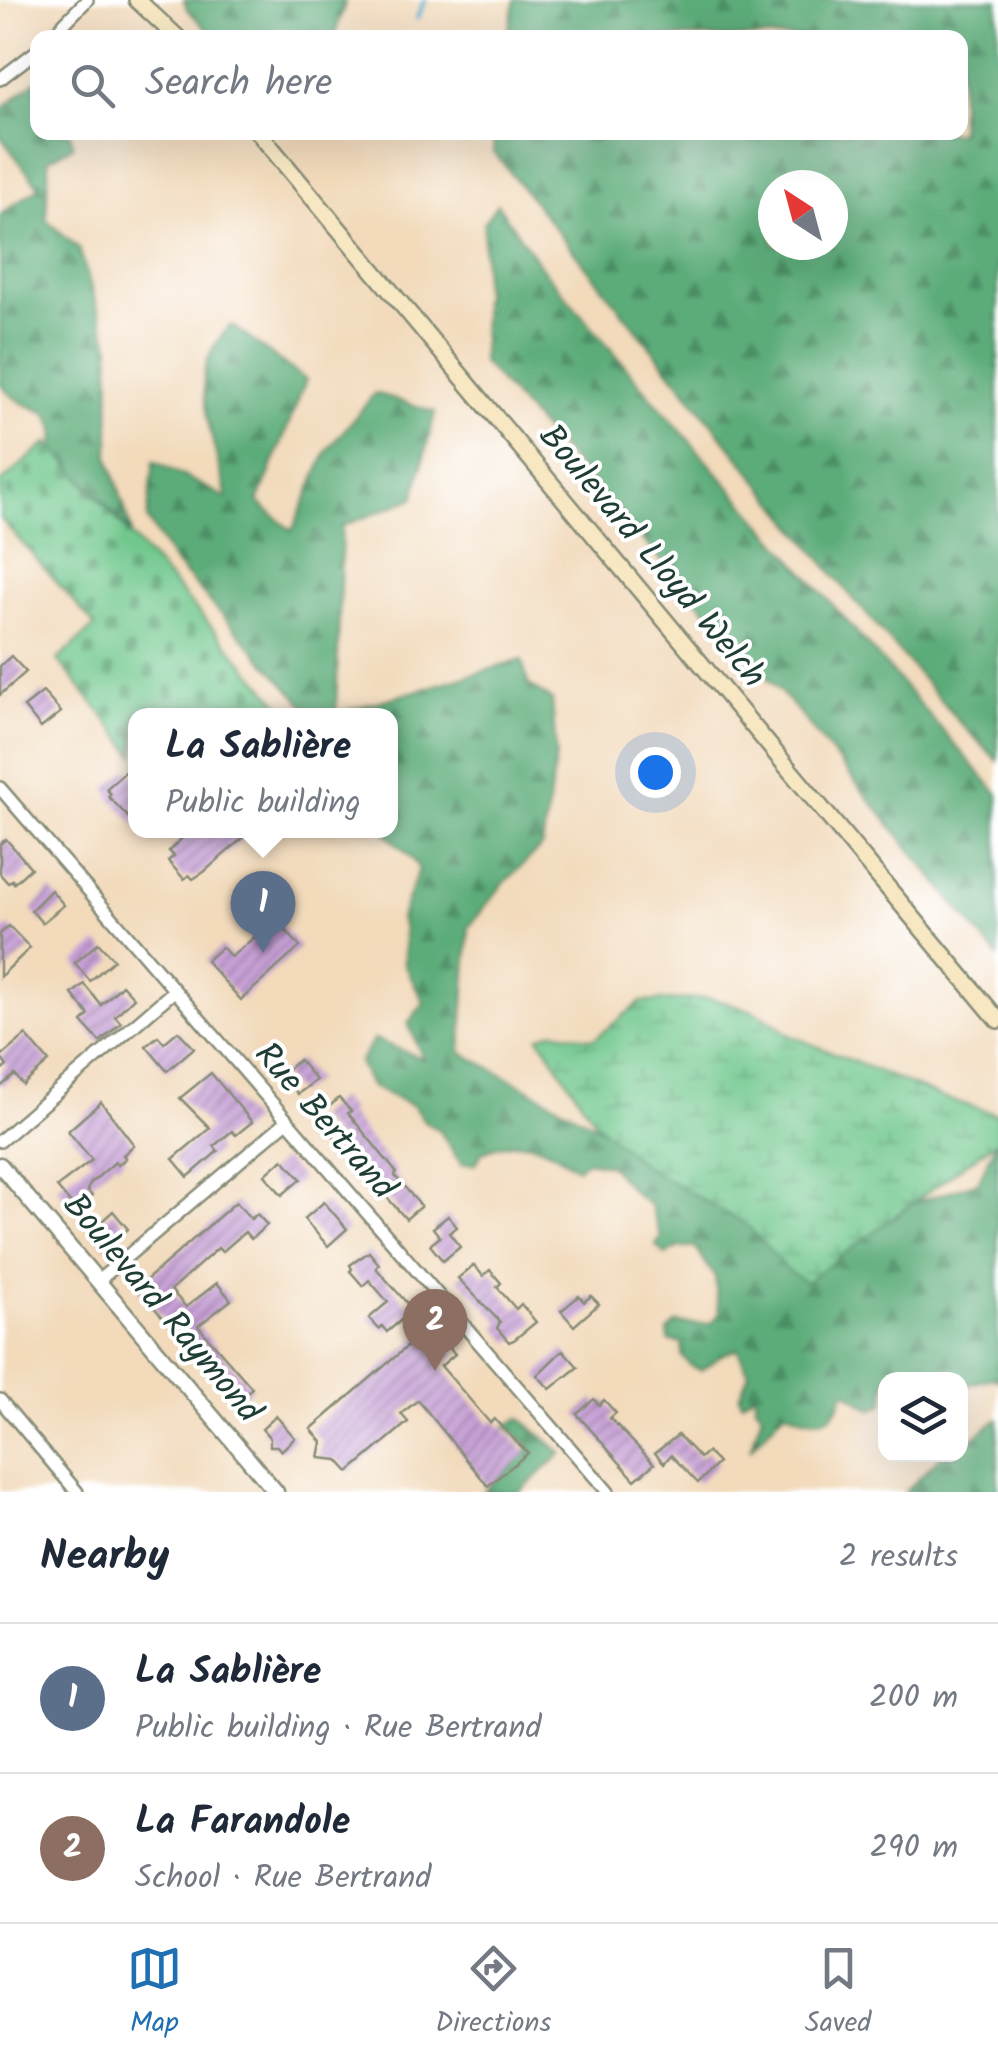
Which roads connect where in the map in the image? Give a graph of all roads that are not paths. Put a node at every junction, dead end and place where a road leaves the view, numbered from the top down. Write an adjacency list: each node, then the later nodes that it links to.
1 (87, 0): 3 (street)
2 (138, 0): 4 (main road)
3 (58, 30)
4 (170, 30)
5 (30, 56): 6 (street)
6 (0, 79)
7 (265, 140): 10 (main road, Boulevard Lloyd Welch)
8 (2, 795): 9 (street, Rue Bertrand)
9 (174, 992): 11 (street, Rue Bertrand); 12 (street)
10 (998, 1020)
11 (287, 1121): 14 (street); 18 (street, Rue Bertrand)
12 (0, 1141)
13 (0, 1165): 14 (street, Boulevard Raymond)
14 (98, 1280): 17 (street, Boulevard Raymond)
15 (0, 1400): 16 (street)
16 (77, 1492)
17 (276, 1492)
18 (608, 1492)

